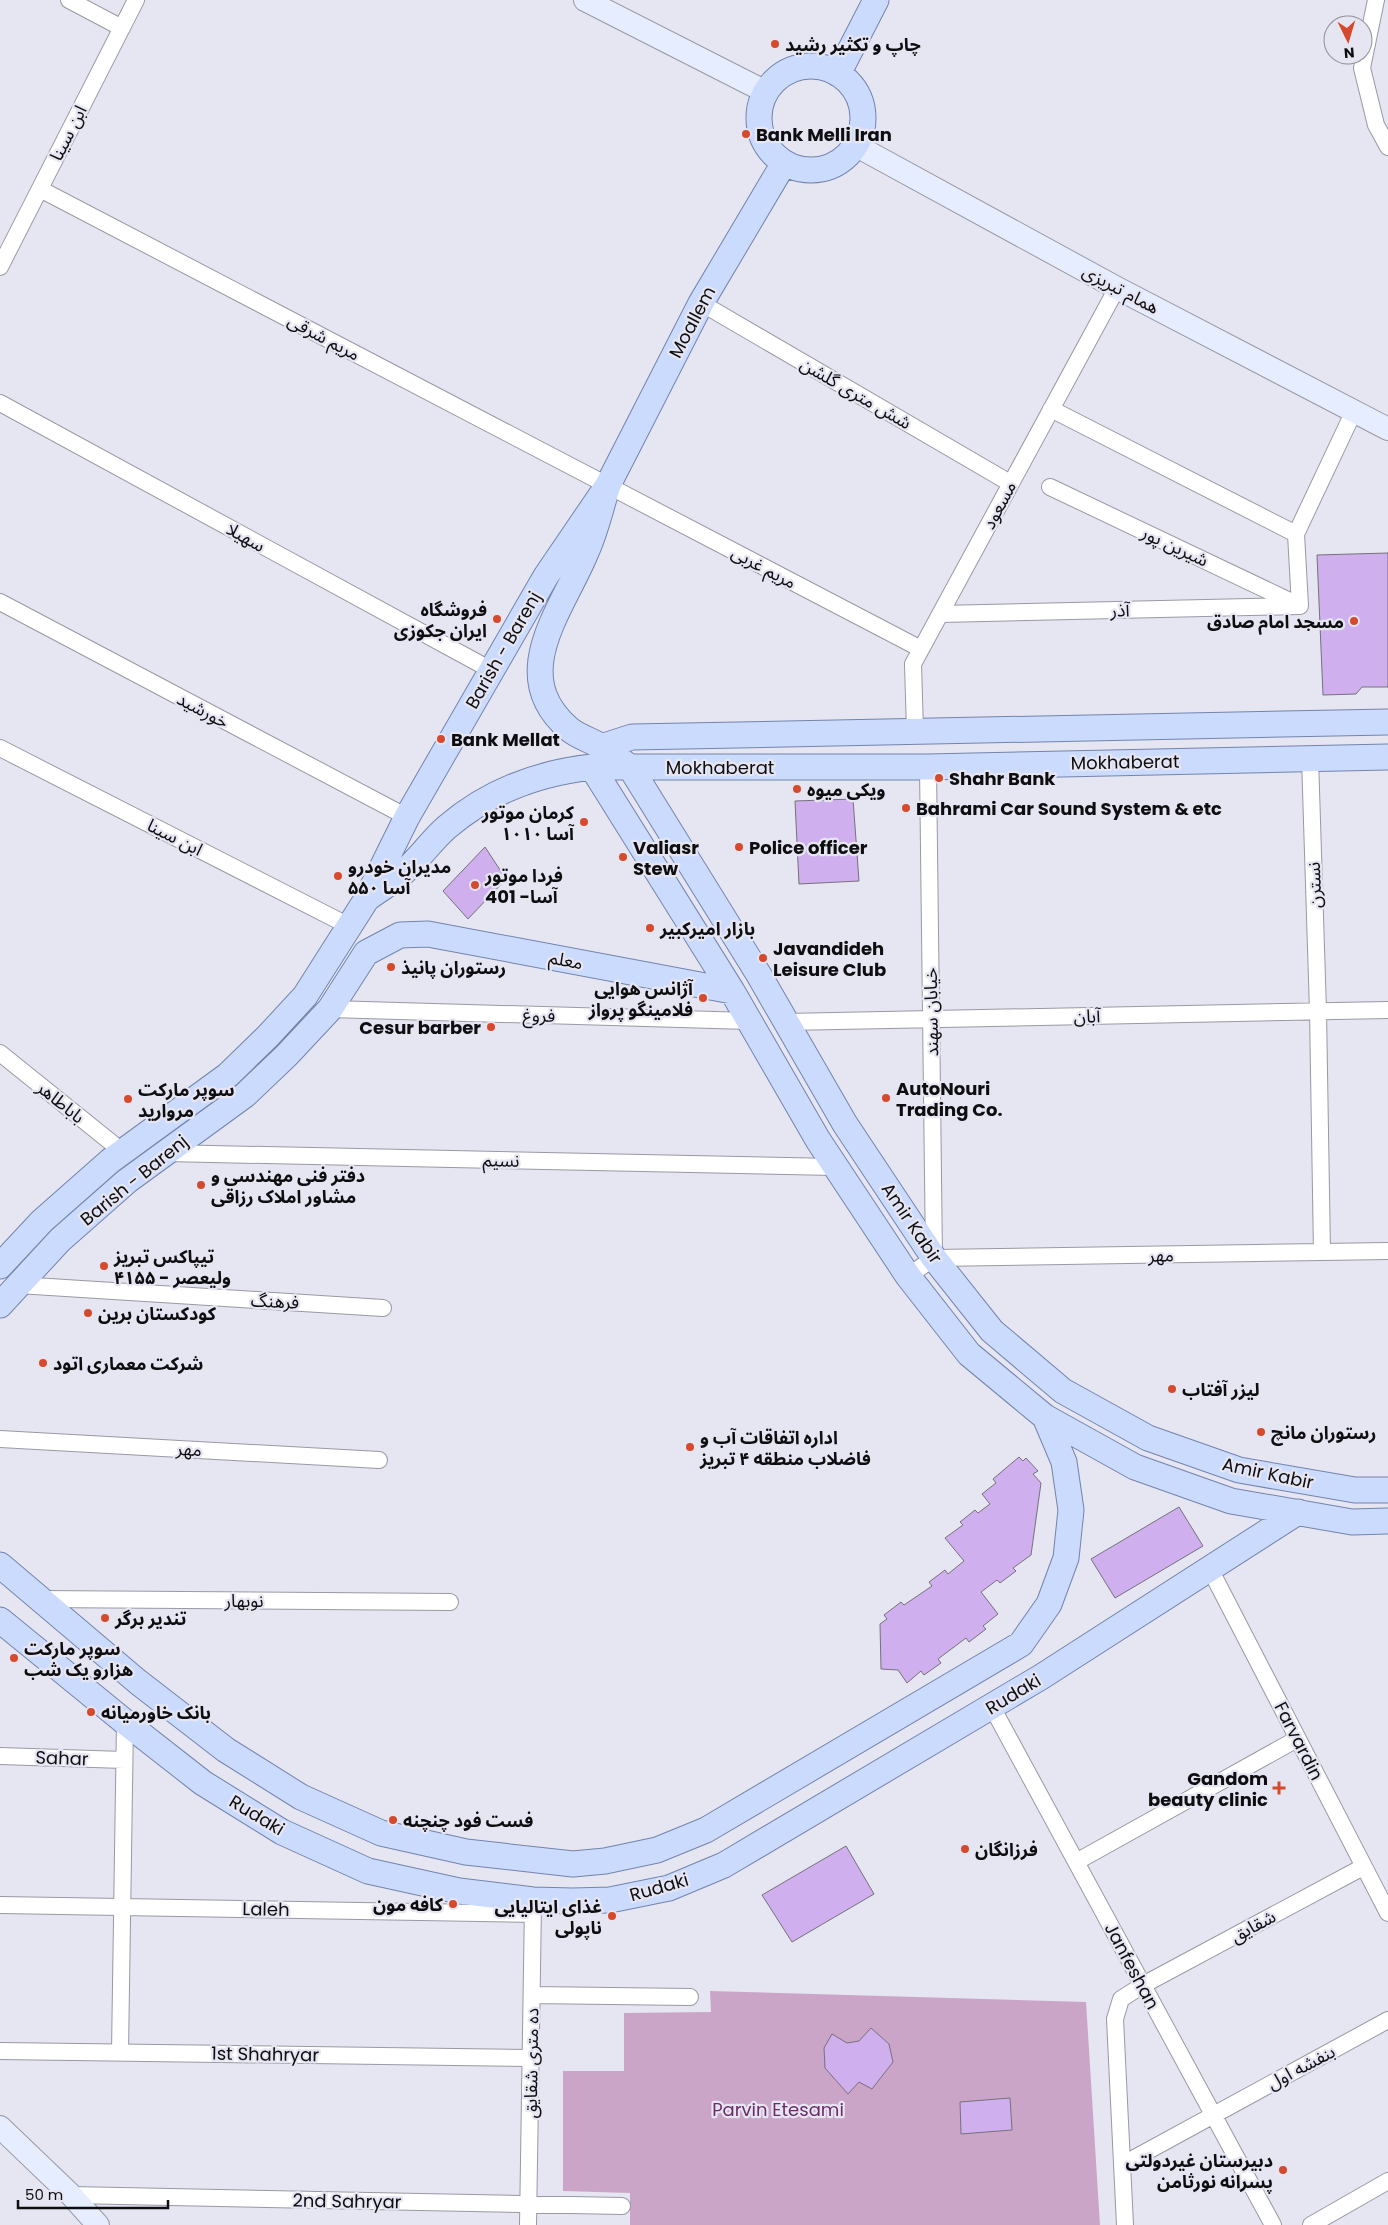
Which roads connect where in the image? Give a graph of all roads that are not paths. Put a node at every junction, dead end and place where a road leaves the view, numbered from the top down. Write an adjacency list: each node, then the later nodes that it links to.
1 (69, 0): 6 (street)
2 (136, 0): 6 (street, ابن سینا)
3 (585, 0): 8 (street)
4 (876, 0): 7 (main road)
5 (1377, 2): 10 (street)
6 (122, 28): 12 (street, ابن سینا)
7 (838, 74): 8 (main road); 9 (main road)
8 (766, 92): 11 (main road)
9 (855, 145): 11 (main road); 14 (street, همام تبریزی)
10 (1388, 147)
11 (784, 163): 15 (main road, Moallem)
12 (40, 189): 13 (street, ابن سینا); 21 (street, مریم شرقی)
13 (0, 267)
14 (1117, 288): 17 (street, مسعود); 18 (street, همام تبریزی)
15 (701, 303): 20 (street, شش متری گلشن); 21 (main road, Moallem)
16 (0, 403): 28 (street, سهیلا)
17 (1050, 408): 20 (street, مسعود); 23 (street)
18 (1354, 410): 19 (street, همام تبریزی); 23 (street)
19 (1388, 429)
20 (1010, 483): 26 (street, مسعود)
21 (608, 485): 27 (street, مریم غربی); 28 (main road, Barish - Barenj); 33 (main road)
22 (1050, 487): 25 (street, شیرین پور)
23 (1296, 534): 25 (street)
24 (0, 602): 39 (street, خورشید)
25 (1300, 606): 26 (street, آذر)
26 (940, 614): 27 (street, مسعود)
27 (921, 649): 31 (street, مسعود)
28 (491, 670): 39 (main road, Barish - Barenj)
29 (1388, 722): 30 (main road, Mokhaberat)
30 (1208, 726): 31 (main road, Mokhaberat); 36 (main road)
31 (915, 731): 33 (main road, Mokhaberat)
32 (0, 748): 41 (street, ابن سینا)
33 (597, 757): 37 (main road, Mokhaberat); 40 (main road, Barish - Barenj); 43 (main road, Amir Kabir)
34 (1388, 757): 35 (main road, Mokhaberat)
35 (1310, 758): 36 (main road, Mokhaberat); 46 (street, نسترن)
36 (1211, 760): 38 (main road, Mokhaberat)
37 (630, 767): 38 (main road, Mokhaberat); 42 (main road, Amir Kabir)
38 (928, 767): 47 (street, خیابان سهند)
39 (407, 817): 40 (main road, Barish - Barenj)
40 (366, 900): 41 (main road, Barish - Barenj)
41 (350, 926): 51 (main road, Barish - Barenj)
42 (759, 975): 43 (main road); 49 (main road, Amir Kabir)
43 (732, 990): 44 (main road, معلم); 48 (main road, Amir Kabir)
44 (330, 1009): 48 (street, فروغ); 52 (main road, Barish - Barenj)
45 (1388, 1010): 46 (street, آبان)
46 (1318, 1011): 47 (street, آبان); 55 (street, نسترن)
47 (931, 1019): 49 (street, آبان); 56 (street, خیابان سهند)
48 (749, 1021): 53 (main road, Amir Kabir)
49 (786, 1022): 56 (main road, Amir Kabir)
50 (0, 1053): 51 (street, باباطاهر)
51 (123, 1152): 57 (main road, Barish - Barenj)
52 (166, 1153): 53 (street, نسیم); 59 (main road, Barish - Barenj)
53 (836, 1167): 58 (main road, Amir Kabir)
54 (1388, 1251): 55 (street, مهر)
55 (1322, 1252): 56 (street, مهر)
56 (934, 1258): 58 (street); 65 (main road, Amir Kabir)
57 (0, 1266)
58 (908, 1276): 62 (main road, Amir Kabir)
59 (18, 1286): 60 (main road, Barish - Barenj); 61 (street, فرهنگ)
60 (0, 1305)
61 (383, 1308)
62 (1045, 1417): 66 (main road, Amir Kabir); 81 (main road, Rudaki)
63 (0, 1439): 64 (street, مهر)
64 (379, 1460)
65 (1388, 1490)
66 (1298, 1512): 67 (main road, Amir Kabir); 69 (main road, Rudaki)
67 (1388, 1521)
68 (0, 1565): 70 (main road, Rudaki)
69 (1210, 1569): 73 (main road, Rudaki); 75 (street, Farvardin)
70 (38, 1599): 71 (street, نوبهار); 78 (main road, Rudaki)
71 (450, 1602)
72 (0, 1620): 74 (main road, Rudaki)
73 (992, 1707): 80 (street, Janfeshan); 83 (main road, Rudaki)
74 (125, 1722): 77 (street); 79 (main road, Rudaki)
75 (1297, 1739): 80 (street); 82 (street, Farvardin)
76 (0, 1756): 77 (street, Sahar)
77 (124, 1760): 85 (street)
78 (257, 1770): 79 (main road); 81 (main road, Rudaki)
79 (232, 1801): 86 (main road, Rudaki)
80 (1076, 1862): 88 (street, Janfeshan)
81 (572, 1864): 83 (main road)
82 (1364, 1867): 87 (street, Farvardin); 88 (street, شقایق)
83 (573, 1902): 86 (main road, Rudaki)
84 (0, 1905): 85 (street, Laleh)
85 (122, 1907): 86 (street, Laleh); 93 (street)
86 (533, 1907): 89 (street, ده متری شقایق)
87 (1388, 1913)
88 (1143, 1985): 95 (street, Janfeshan); 97 (street, شقایق)
89 (532, 1995): 90 (street); 94 (street, ده متری شقایق)
90 (690, 1997)
91 (1388, 2020): 95 (street, بنفشه اول)
92 (0, 2051): 93 (street, 1st Shahryar)
93 (120, 2052): 94 (street, 1st Shahryar)
94 (531, 2058): 100 (street, ده متری شقایق)
95 (1213, 2115): 97 (street, بنفشه اول); 105 (street, Janfeshan)
96 (0, 2127): 99 (street)
97 (1122, 2165): 104 (street, شقایق)
98 (1388, 2181): 106 (street)
99 (71, 2195): 100 (street, 2nd Sahryar); 102 (street)
100 (528, 2205): 101 (street, 2nd Sahryar); 103 (street, ده متری شقایق)
101 (622, 2206)
102 (98, 2225)
103 (528, 2225)
104 (1125, 2225)
105 (1272, 2225)
106 (1312, 2225)

